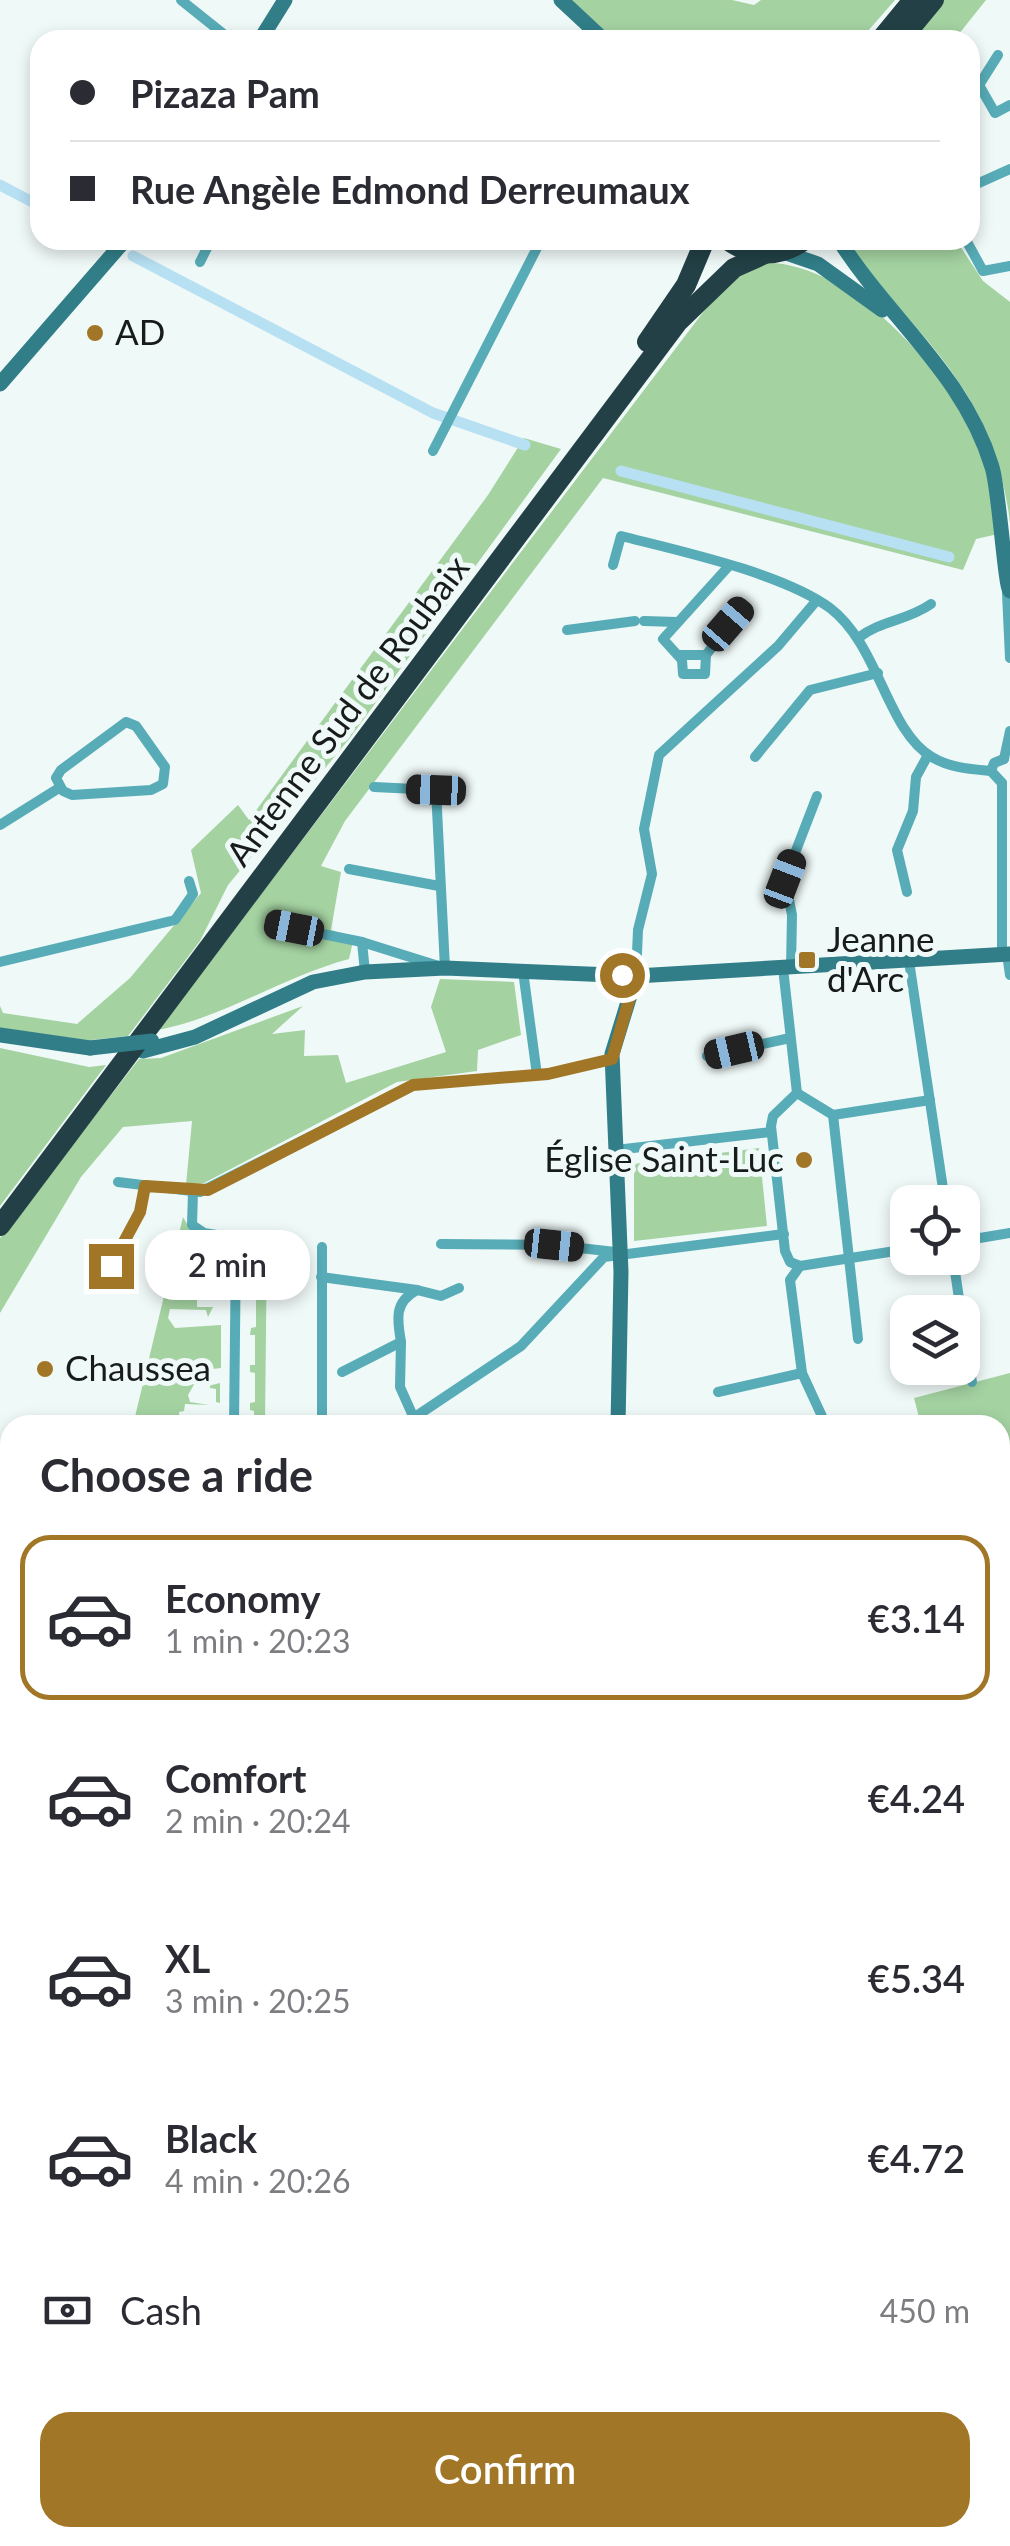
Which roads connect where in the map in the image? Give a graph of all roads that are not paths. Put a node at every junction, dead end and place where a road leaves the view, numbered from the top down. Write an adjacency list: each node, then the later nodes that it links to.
1 (181, 0): 6 (street)
2 (285, 0): 7 (street)
3 (561, 0): 8 (street)
4 (912, 0): 9 (highway)
5 (934, 0): 10 (highway)
6 (218, 30)
7 (266, 30)
8 (592, 30)
9 (888, 30)
10 (909, 30)
11 (998, 55): 12 (street)
12 (980, 83)
13 (980, 87): 14 (street)
14 (1010, 105)
15 (1010, 169): 16 (street)
16 (980, 183)
17 (115, 250): 29 (street)
18 (207, 250): 26 (street)
19 (536, 250): 30 (street)
20 (701, 250): 86 (highway, Antenne Sud de Roubaix)
21 (742, 250): 25 (highway)
22 (781, 250): 25 (highway, Antenne Sud de Roubaix)
23 (846, 250): 28 (street)
24 (971, 250): 27 (street)
25 (774, 253): 28 (street); 87 (highway, Antenne Sud de Roubaix)
26 (200, 262)
27 (1010, 266)
28 (926, 347): 32 (street)
29 (0, 384)
30 (434, 451)
31 (613, 565): 33 (street)
32 (1008, 565): 34 (street)
33 (728, 567): 35 (street); 38 (street)
34 (1008, 592): 43 (street)
35 (817, 600): 40 (street); 68 (street)
36 (931, 604): 40 (street)
37 (742, 607): 42 (street)
38 (678, 622): 39 (street); 41 (street)
39 (566, 630)
40 (858, 638): 44 (street)
41 (678, 655): 42 (street); 42 (street)
42 (706, 655)
43 (1010, 658)
44 (878, 673): 46 (street); 47 (street)
45 (1010, 732): 48 (street)
46 (928, 755): 49 (street); 58 (street)
47 (754, 758)
48 (1007, 760): 49 (street)
49 (990, 771): 50 (street)
50 (1006, 782): 61 (street)
51 (374, 787): 57 (street)
52 (59, 788): 52 (street); 54 (street)
53 (817, 796): 64 (street)
54 (0, 826)
55 (348, 868): 57 (street)
56 (189, 880): 63 (street)
57 (439, 886): 66 (street)
58 (907, 892)
59 (273, 924): 60 (street)
60 (362, 942): 65 (street); 66 (street)
61 (1006, 954): 62 (street); 69 (street)
62 (909, 961): 64 (street); 78 (street)
63 (0, 962)
64 (787, 967): 68 (street); 71 (street)
65 (365, 968): 66 (street); 73 (street, bridge)
66 (446, 968): 67 (street)
67 (523, 971): 68 (street); 76 (street)
68 (636, 976): 75 (street)
69 (1010, 976)
70 (0, 1035): 73 (street)
71 (790, 1038): 74 (street); 77 (street)
72 (0, 1044): 73 (street)
73 (88, 1052)
74 (707, 1056)
75 (612, 1059): 76 (street); 81 (street)
76 (537, 1075): 85 (street)
77 (797, 1093): 79 (street); 80 (street)
78 (930, 1100): 79 (street); 83 (street)
79 (833, 1115): 95 (street)
80 (771, 1132): 81 (street); 88 (street)
81 (616, 1150): 93 (street)
82 (118, 1182): 84 (street)
83 (942, 1185)
84 (145, 1186): 85 (street); 96 (street)
85 (193, 1192): 106 (street)
86 (0, 1214)
87 (0, 1226)
88 (784, 1234): 93 (street); 97 (street)
89 (1010, 1234): 90 (street)
90 (980, 1238)
91 (442, 1244): 93 (street)
92 (322, 1247): 98 (street)
93 (620, 1252): 109 (street); 110 (street)
94 (890, 1253): 95 (street)
95 (849, 1259): 97 (street); 101 (street)
96 (111, 1266)
97 (800, 1266): 104 (street)
98 (321, 1277): 100 (street); 107 (street)
99 (459, 1288): 100 (street)
100 (417, 1290): 102 (street)
101 (858, 1339)
102 (401, 1342): 103 (street); 108 (street)
103 (342, 1372)
104 (802, 1373): 105 (street); 111 (street)
105 (718, 1392)
106 (234, 1415)
107 (322, 1415)
108 (412, 1415)
109 (424, 1415)
110 (618, 1415)
111 (821, 1415)

